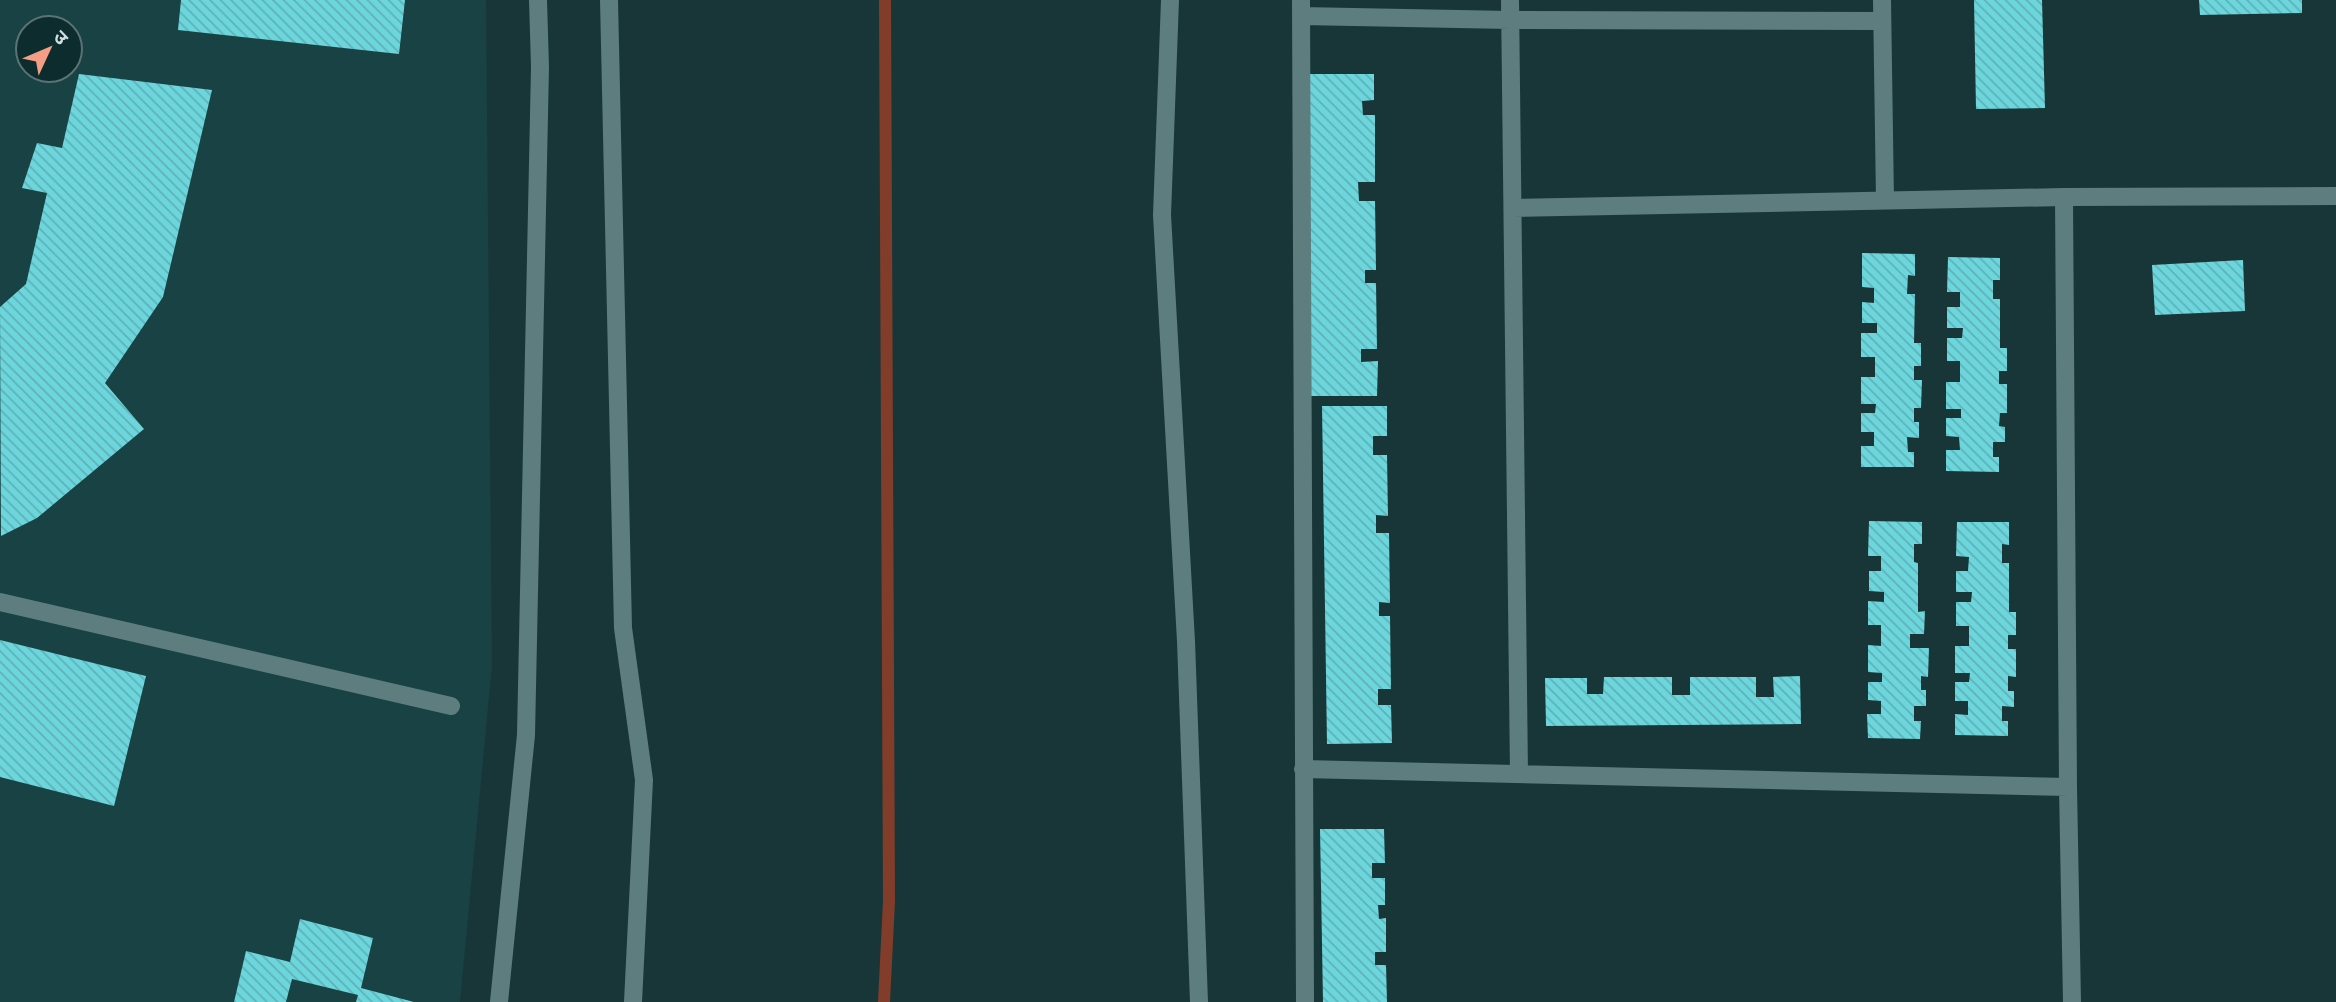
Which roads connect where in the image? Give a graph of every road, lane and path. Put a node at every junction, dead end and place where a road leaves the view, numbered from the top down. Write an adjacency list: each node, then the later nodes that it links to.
1 (538, 0): 18 (street)
2 (609, 0): 19 (street)
3 (1170, 0): 20 (street)
4 (1510, 0): 7 (street)
5 (1882, 0): 8 (street)
6 (1301, 8): 7 (street); 15 (street)
7 (1510, 20): 8 (street); 12 (street)
8 (1882, 21): 11 (street)
9 (2336, 195): 10 (street)
10 (2064, 197): 11 (street); 17 (street)
11 (1885, 200): 12 (street)
12 (1513, 208): 16 (street)
13 (0, 602): 14 (street)
14 (451, 706)
15 (1303, 769): 16 (street); 21 (street)
16 (1519, 774): 17 (street)
17 (2067, 787): 22 (street)
18 (499, 1002)
19 (633, 1002)
20 (1199, 1002)
21 (1305, 1002)
22 (2072, 1002)

